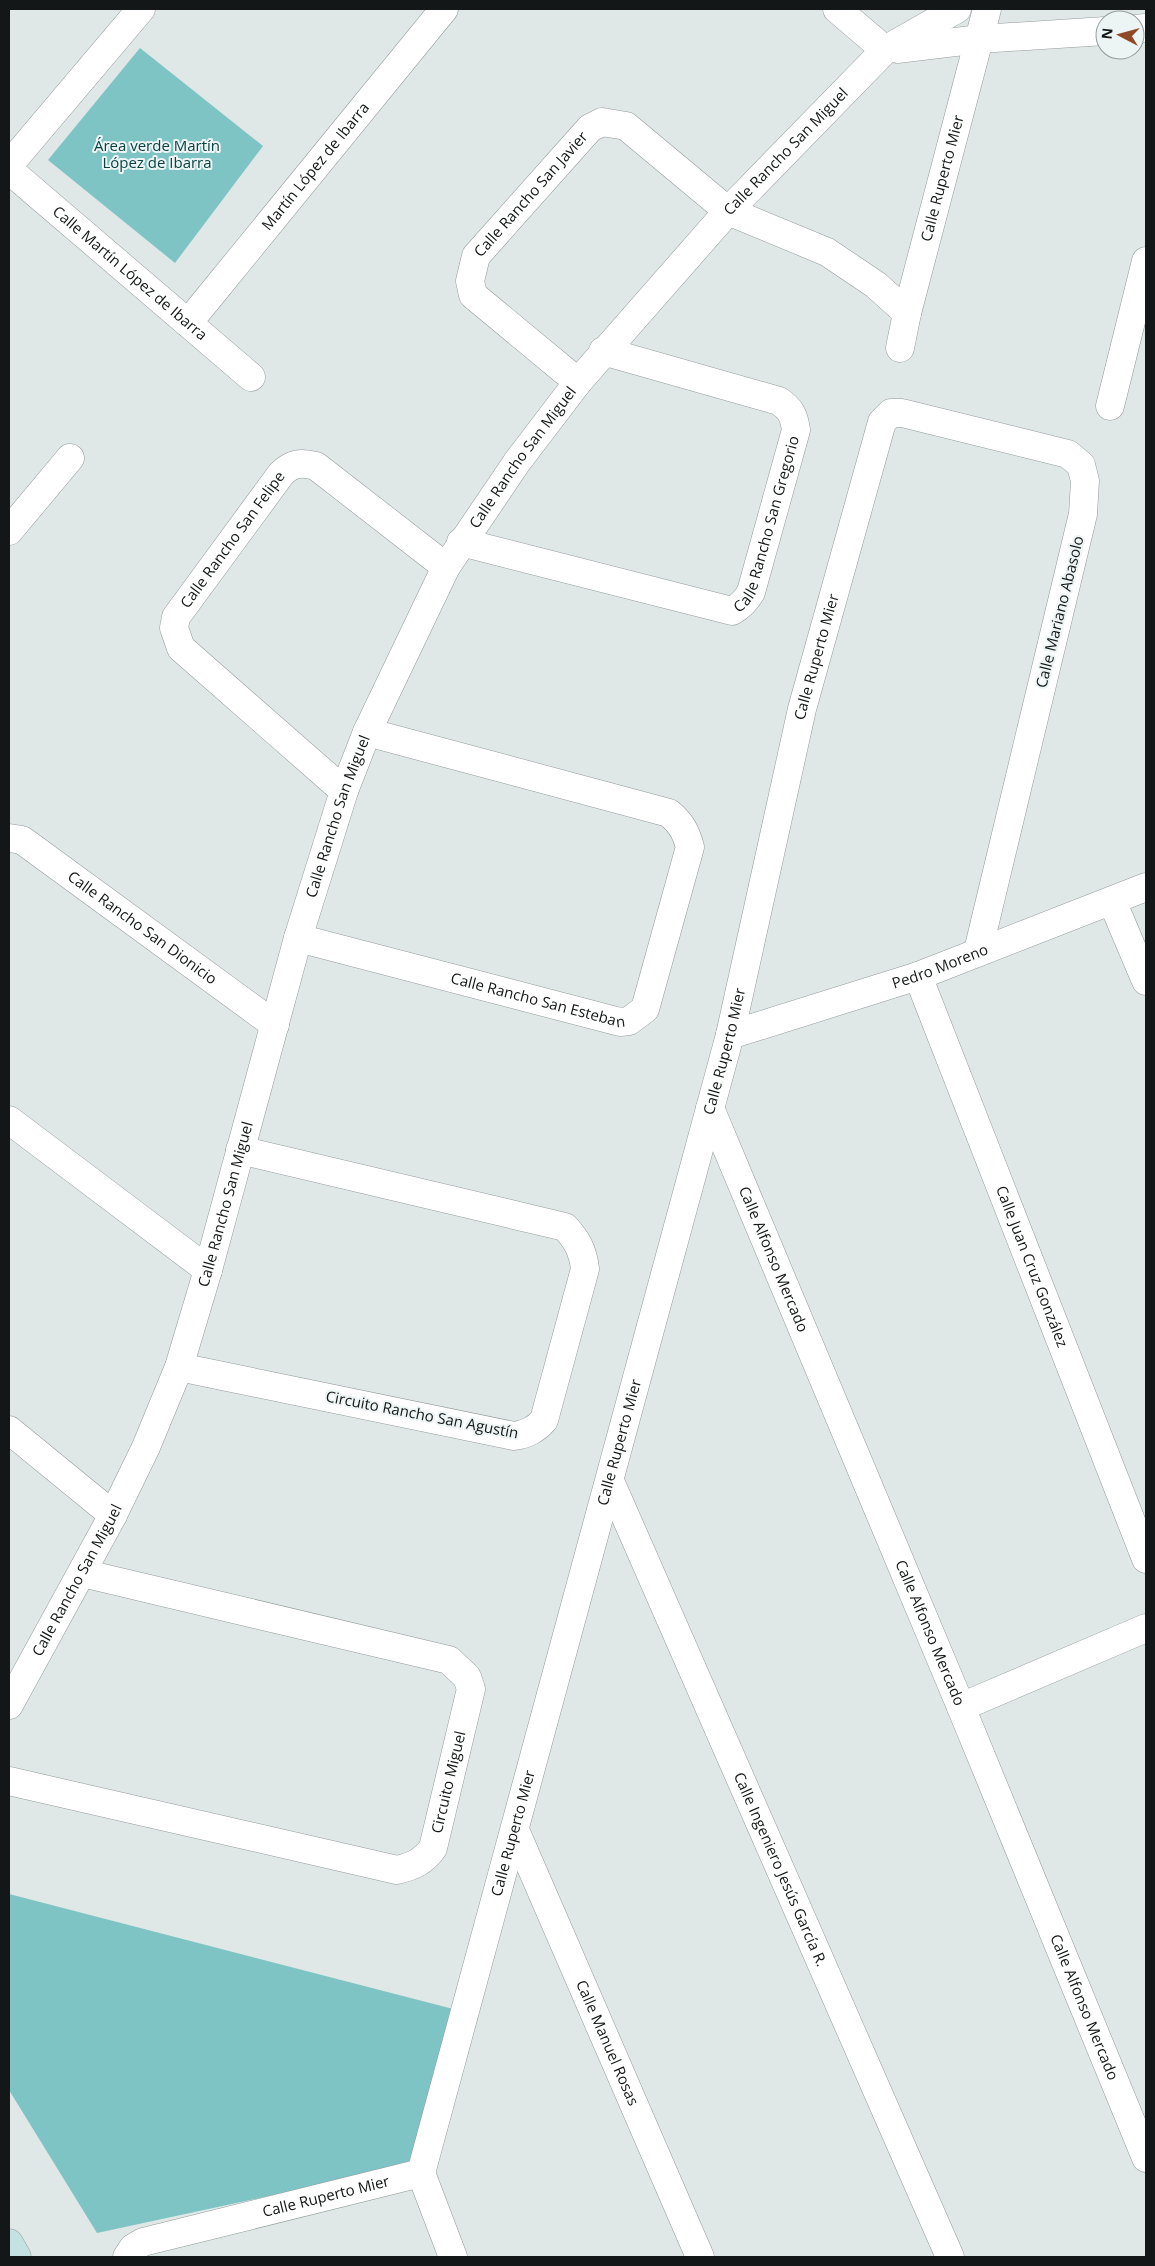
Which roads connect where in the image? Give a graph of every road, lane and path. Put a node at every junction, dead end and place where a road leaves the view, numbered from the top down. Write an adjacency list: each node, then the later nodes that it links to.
1 (141, 9): 9 (street)
2 (444, 9): 14 (street, Martín López de Ibarra)
3 (837, 9): 8 (street)
4 (957, 9): 8 (street, Calle Rancho San Miguel)
5 (987, 9): 7 (street, Calle Ruperto Mier)
6 (1095, 32): 7 (street)
7 (980, 39): 8 (street); 13 (street, Calle Ruperto Mier)
8 (885, 50): 11 (street, Calle Rancho San Miguel)
9 (9, 165)
10 (9, 170): 14 (street, Calle Martín López de Ibarra)
11 (728, 211): 13 (street, Calle Rancho San Javier); 16 (street, Calle Rancho San Miguel); 18 (street, Calle Rancho San Javier)
12 (1146, 261): 19 (street)
13 (907, 312): 15 (street, Calle Ruperto Mier)
14 (188, 323): 17 (street, Calle Martín López de Ibarra)
15 (900, 348)
16 (603, 351): 18 (street, Calle Rancho San Miguel); 23 (street, Calle Rancho San Gregorio)
17 (251, 378)
18 (578, 382): 23 (street, Calle Rancho San Miguel)
19 (1110, 406)
20 (891, 413): 31 (street, Calle Mariano Abasolo); 35 (street, Calle Ruperto Mier)
21 (70, 458): 22 (street)
22 (9, 531)
23 (461, 542): 24 (street, Calle Rancho San Miguel)
24 (446, 567): 25 (street, Calle Rancho San Miguel); 26 (street, Calle Rancho San Felipe)
25 (367, 732): 26 (street, Calle Rancho San Miguel); 30 (street, Calle Rancho San Esteban)
26 (344, 791): 30 (street, Calle Rancho San Miguel)
27 (9, 838): 34 (street, Calle Rancho San Dionicio)
28 (1146, 887): 29 (street, Pedro Moreno)
29 (1112, 901): 31 (street, Pedro Moreno); 33 (street)
30 (298, 938): 34 (street, Calle Rancho San Miguel)
31 (978, 951): 32 (street, Pedro Moreno)
32 (918, 976): 35 (street, Pedro Moreno); 44 (street, Calle Juan Cruz González)
33 (1146, 981)
34 (275, 1025): 38 (street, Calle Rancho San Miguel)
35 (730, 1035): 36 (street, Calle Ruperto Mier)
36 (710, 1108): 42 (street, Calle Ruperto Mier); 48 (street, Calle Alfonso Mercado)
37 (9, 1120): 39 (street)
38 (240, 1150): 39 (street, Calle Rancho San Miguel); 40 (street, Circuito Rancho San Agustín)
39 (208, 1270): 40 (street, Calle Rancho San Miguel)
40 (179, 1367): 43 (street, Calle Rancho San Miguel)
41 (9, 1430): 43 (street)
42 (610, 1481): 50 (street, Calle Ruperto Mier); 58 (street, Calle Ingeniero Jesús García R.)
43 (113, 1515): 45 (street, Calle Rancho San Miguel)
44 (1146, 1559)
45 (82, 1573): 47 (street, Calle Rancho San Miguel); 49 (street, Circuito Miguel)
46 (1146, 1628): 48 (street)
47 (9, 1704)
48 (961, 1707): 51 (street, Calle Alfonso Mercado)
49 (9, 1781)
50 (515, 1830): 52 (street, Calle Ruperto Mier); 57 (street, Calle Manuel Rosas)
51 (1146, 2158)
52 (421, 2173): 55 (street, Calle Ruperto Mier); 56 (street)
53 (9, 2244): 54 (street)
54 (17, 2257)
55 (127, 2257)
56 (453, 2257)
57 (700, 2257)
58 (950, 2257)

